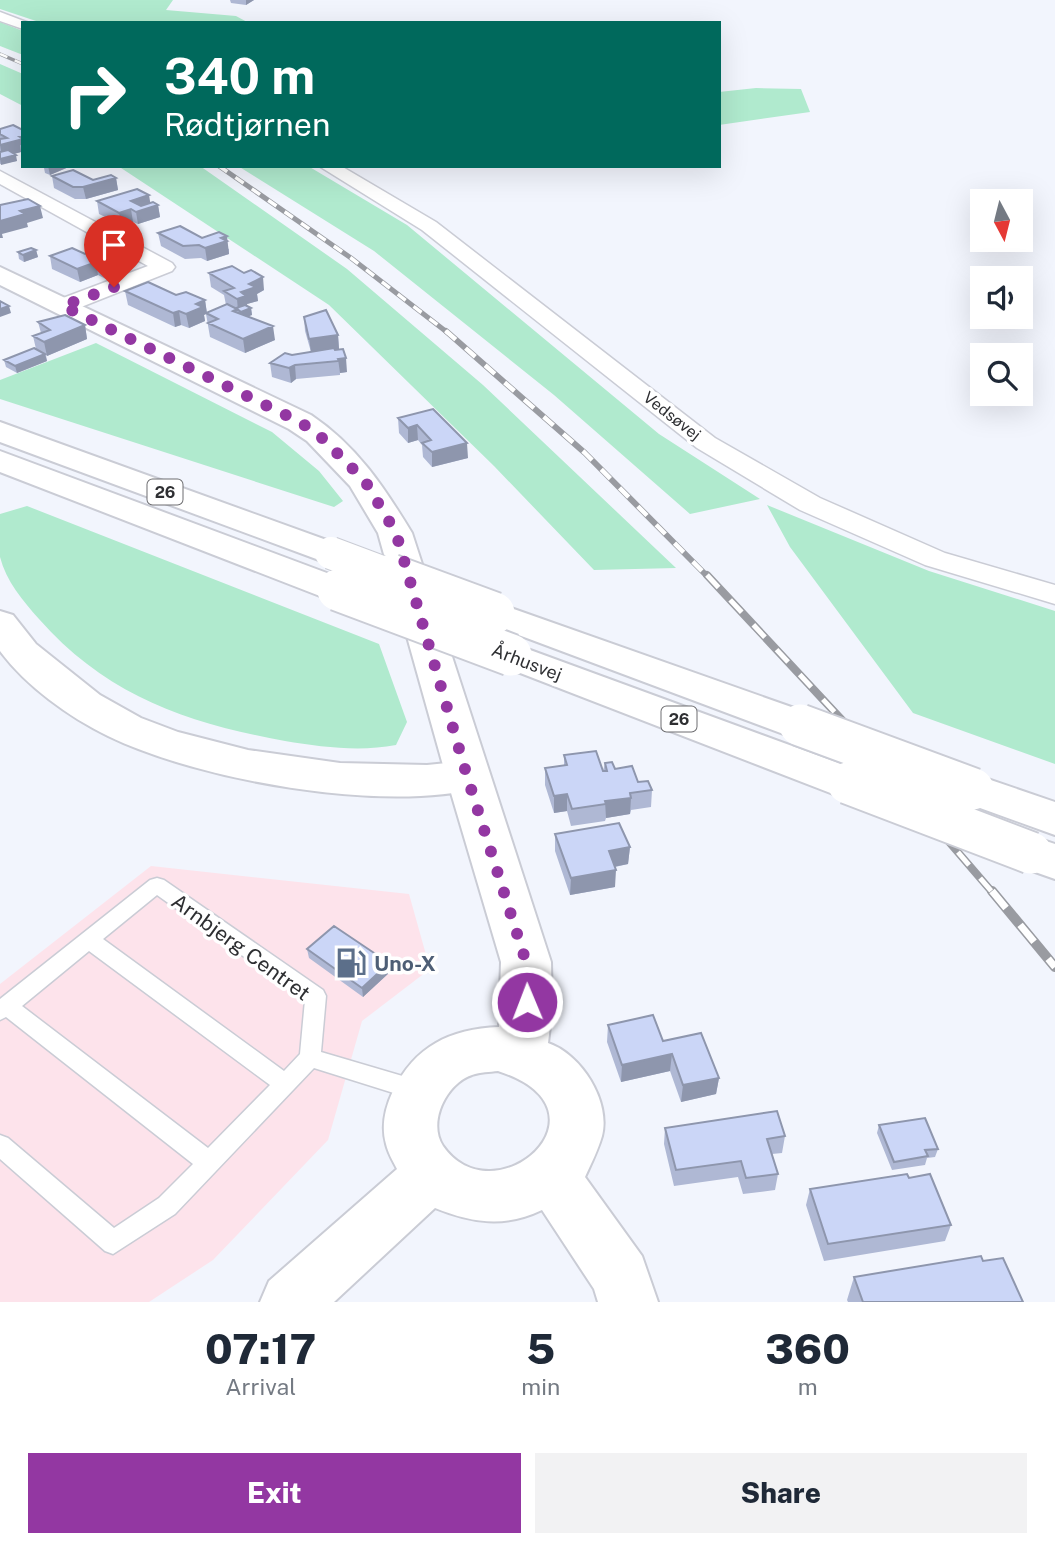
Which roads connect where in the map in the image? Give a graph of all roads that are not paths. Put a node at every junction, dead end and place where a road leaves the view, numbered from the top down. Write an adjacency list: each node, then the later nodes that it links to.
1 (0, 16): 2 (street)
2 (21, 24)
3 (331, 168): 11 (street, Vedsøvej)
4 (0, 177): 6 (street)
5 (0, 275): 6 (main road)
6 (63, 306): 13 (main road)
7 (0, 431): 14 (main road, Århusvej / 26, bridge)
8 (0, 461): 9 (main road, Århusvej / 26)
9 (50, 480): 10 (main road); 14 (main road, Århusvej / 26, bridge)
10 (0, 491)
11 (1055, 595)
12 (0, 623): 13 (main road)
13 (467, 776): 17 (main road)
14 (1047, 845)
15 (89, 940): 16 (lane, Arnbjerg Centret); 18 (lane, Arnbjerg Centret); 19 (lane)
16 (4, 1008): 22 (lane)
17 (522, 1052): 20 (main road); 24 (main road)
18 (310, 1059): 19 (lane); 20 (lane)
19 (285, 1084): 22 (lane)
20 (419, 1091): 23 (main road)
21 (0, 1145): 22 (lane)
22 (209, 1163)
23 (432, 1174): 24 (main road); 25 (main road)
24 (551, 1175): 26 (main road)
25 (290, 1302)
26 (628, 1302)

